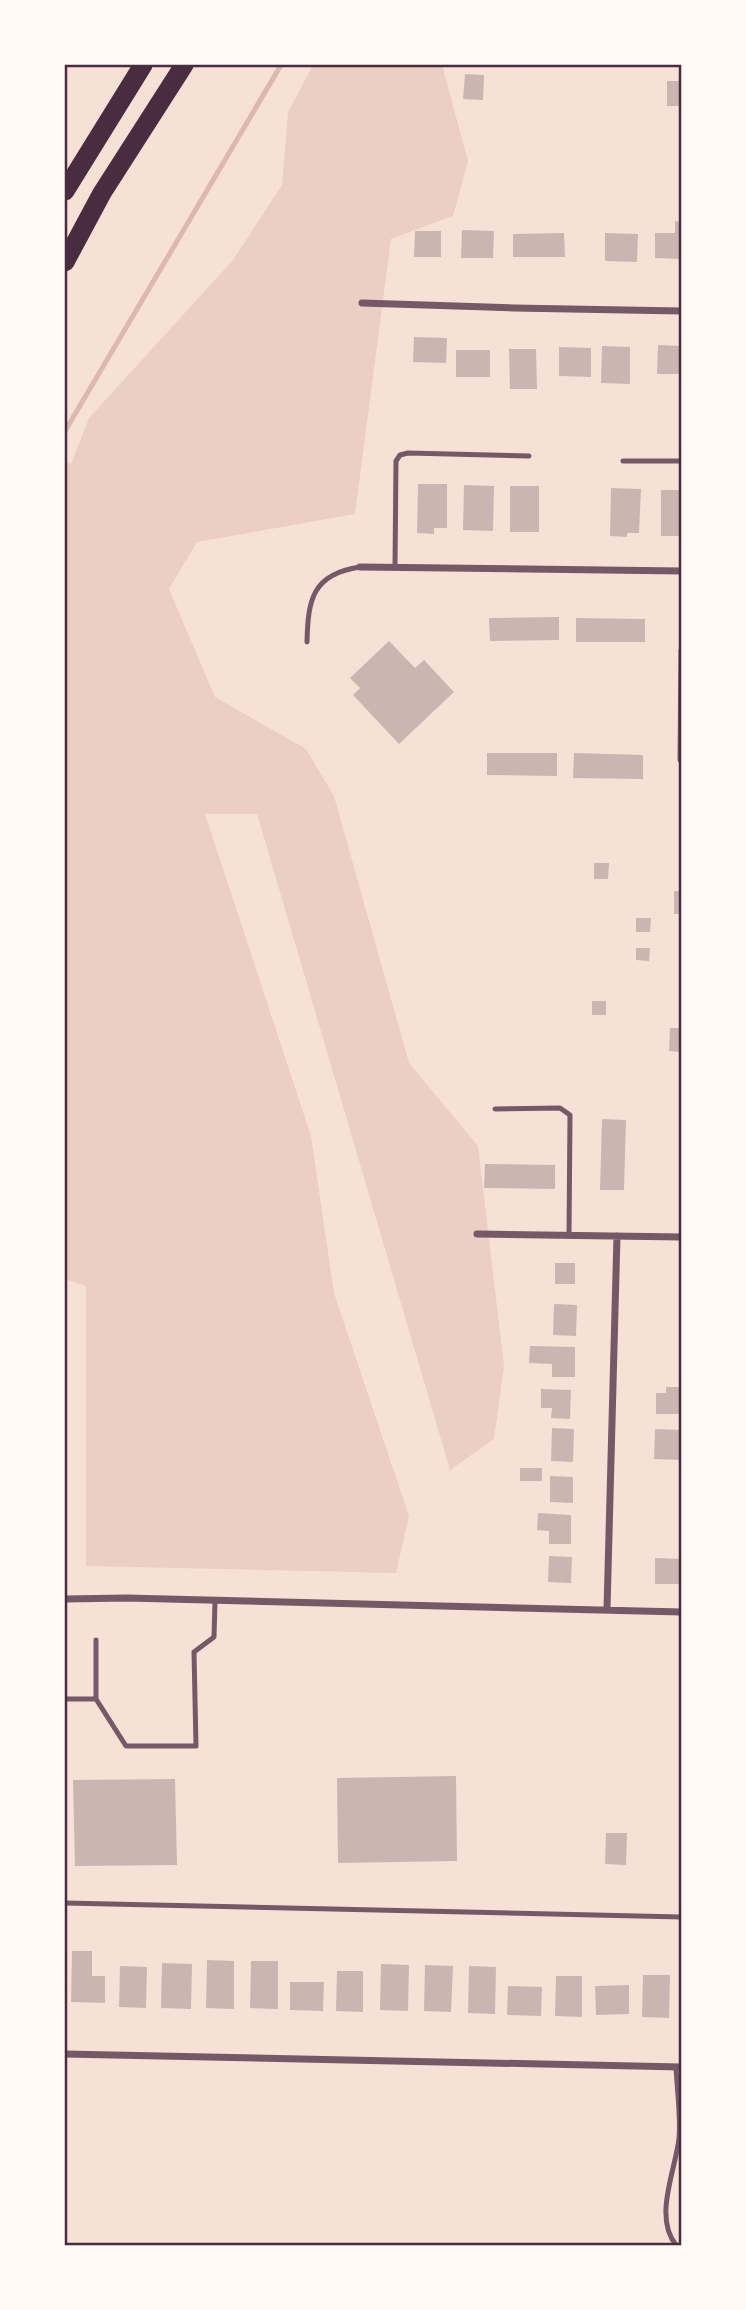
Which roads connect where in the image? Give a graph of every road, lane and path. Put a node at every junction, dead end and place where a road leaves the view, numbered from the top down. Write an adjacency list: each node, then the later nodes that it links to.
1 (143, 65): 3 (highway)
2 (184, 65): 4 (highway)
3 (65, 191)
4 (65, 261)
5 (362, 303): 6 (street)
6 (681, 310)
7 (529, 456): 11 (lane)
8 (623, 461): 9 (lane)
9 (681, 461)
10 (360, 567): 11 (street); 13 (lane)
11 (395, 567): 12 (street)
12 (681, 571)
13 (307, 642)
14 (681, 650): 15 (lane)
15 (680, 761)
16 (495, 1109): 18 (lane)
17 (477, 1234): 18 (street)
18 (569, 1235): 19 (street)
19 (617, 1236): 20 (street); 23 (street)
20 (681, 1237)
21 (65, 1599): 22 (street)
22 (215, 1601): 23 (street); 27 (lane)
23 (607, 1609): 24 (street)
24 (681, 1612)
25 (96, 1640): 27 (lane)
26 (65, 1699): 27 (lane)
27 (96, 1699)
28 (65, 1903): 29 (lane)
29 (681, 1917)
30 (65, 2054): 31 (street)
31 (678, 2067): 32 (lane)
32 (680, 2139): 33 (lane)
33 (676, 2245)

